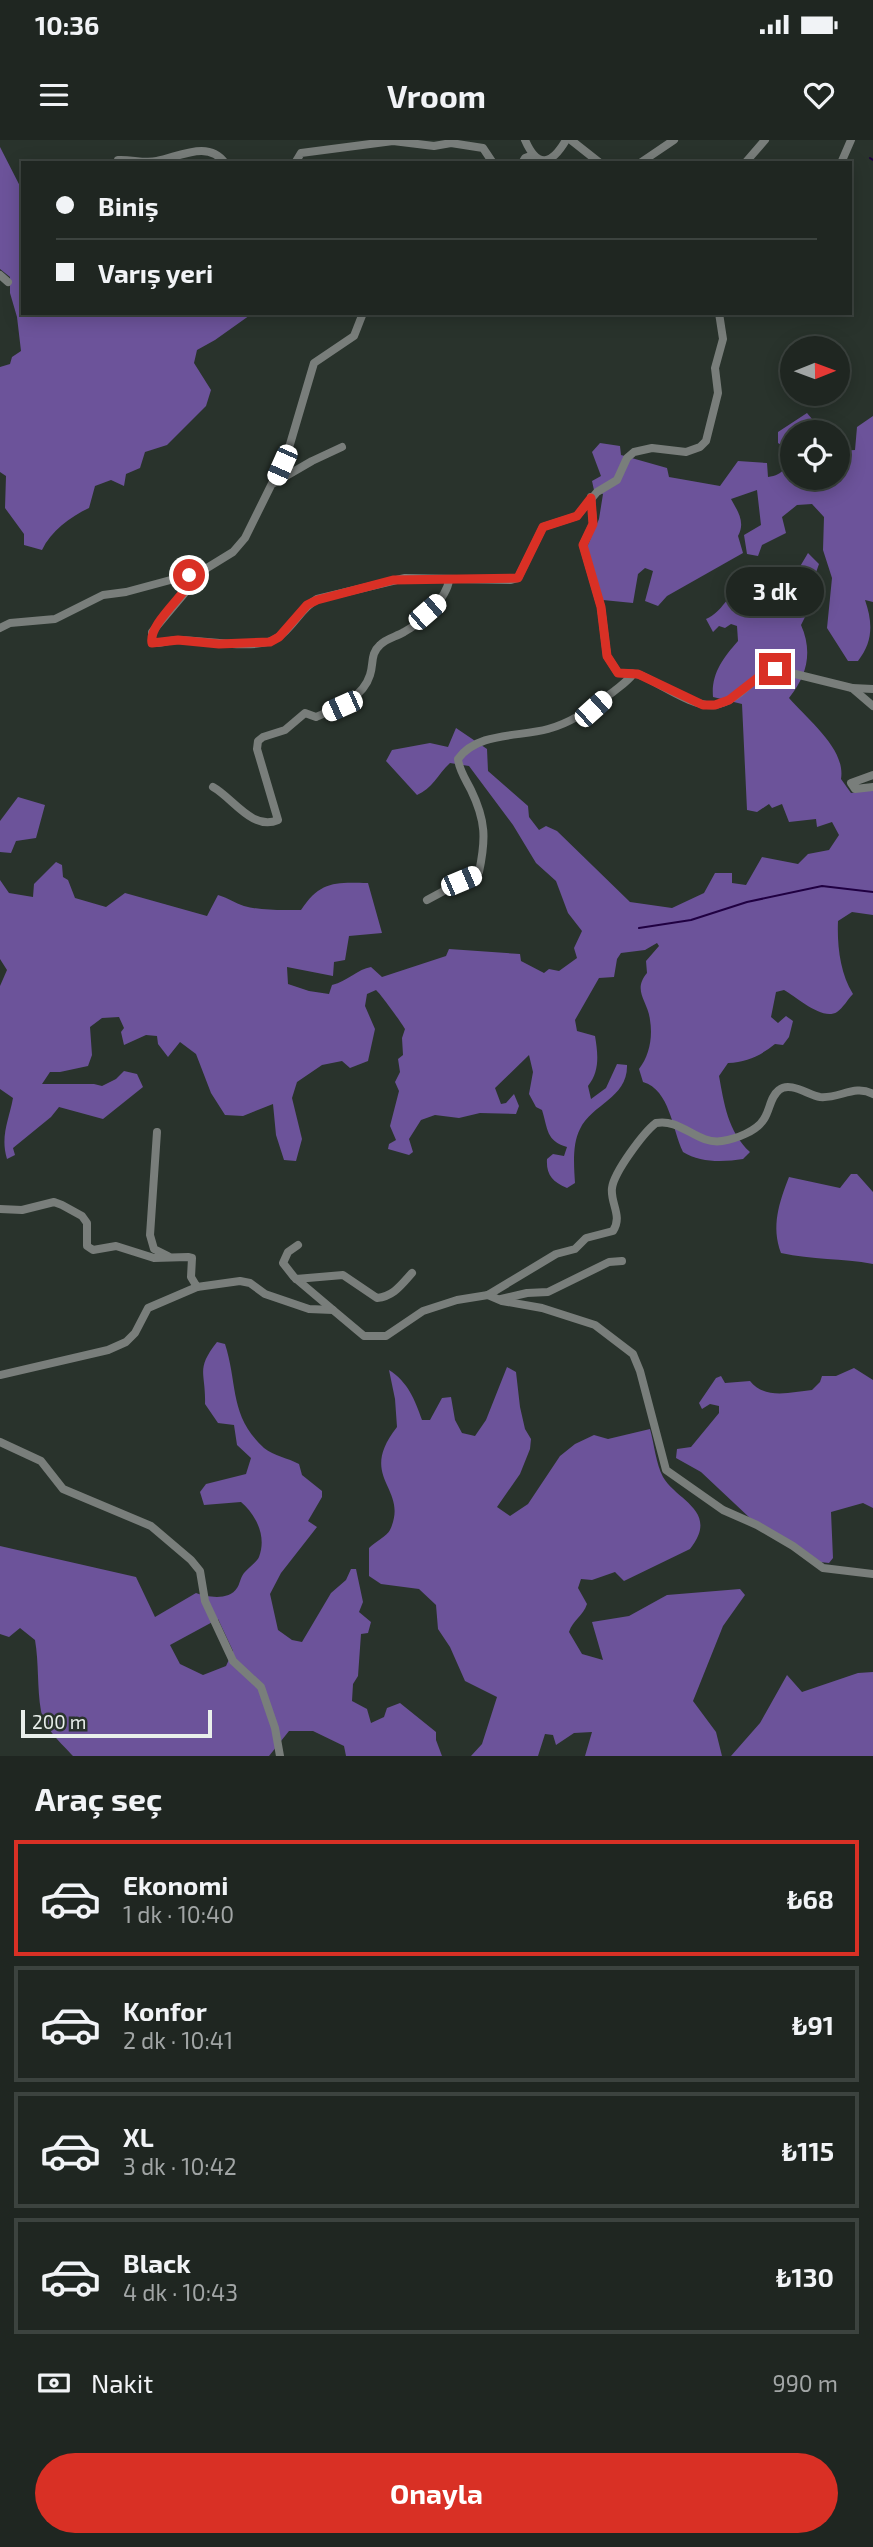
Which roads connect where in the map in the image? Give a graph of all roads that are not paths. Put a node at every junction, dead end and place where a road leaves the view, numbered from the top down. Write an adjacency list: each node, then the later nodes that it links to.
1 (525, 140): 6 (street)
2 (568, 140): 6 (street); 14 (street)
3 (674, 140): 15 (street)
4 (765, 140): 16 (street)
5 (851, 140): 17 (street)
6 (533, 155): 13 (street)
7 (118, 160): 9 (street)
8 (159, 161): 10 (street)
9 (159, 161)
10 (224, 161)
11 (296, 161): 12 (street)
12 (492, 161)
13 (523, 161)
14 (597, 161)
15 (642, 161)
16 (747, 161)
17 (842, 161)
18 (0, 275): 19 (street)
19 (8, 282)
20 (362, 315): 23 (street)
21 (719, 315): 24 (street)
22 (342, 447): 23 (street)
23 (269, 487): 25 (street)
24 (591, 498): 26 (street); 28 (street)
25 (194, 576): 26 (street); 27 (street)
26 (449, 580): 34 (street)
27 (0, 628)
28 (633, 674): 29 (street); 35 (street)
29 (852, 688): 30 (street); 31 (street)
30 (873, 689)
31 (873, 706)
32 (873, 775): 33 (street)
33 (873, 786)
34 (214, 788)
35 (428, 900)
36 (873, 1094): 45 (street)
37 (157, 1132): 40 (street)
38 (0, 1209): 40 (street)
39 (298, 1245): 43 (street)
40 (172, 1258): 44 (street)
41 (622, 1262): 46 (street)
42 (412, 1273): 43 (street)
43 (296, 1279): 47 (street)
44 (197, 1287): 47 (street); 48 (street)
45 (488, 1296): 46 (street); 47 (street)
46 (499, 1300): 50 (street)
47 (333, 1310)
48 (0, 1375)
49 (0, 1442): 51 (street)
50 (873, 1574)
51 (280, 1756)

